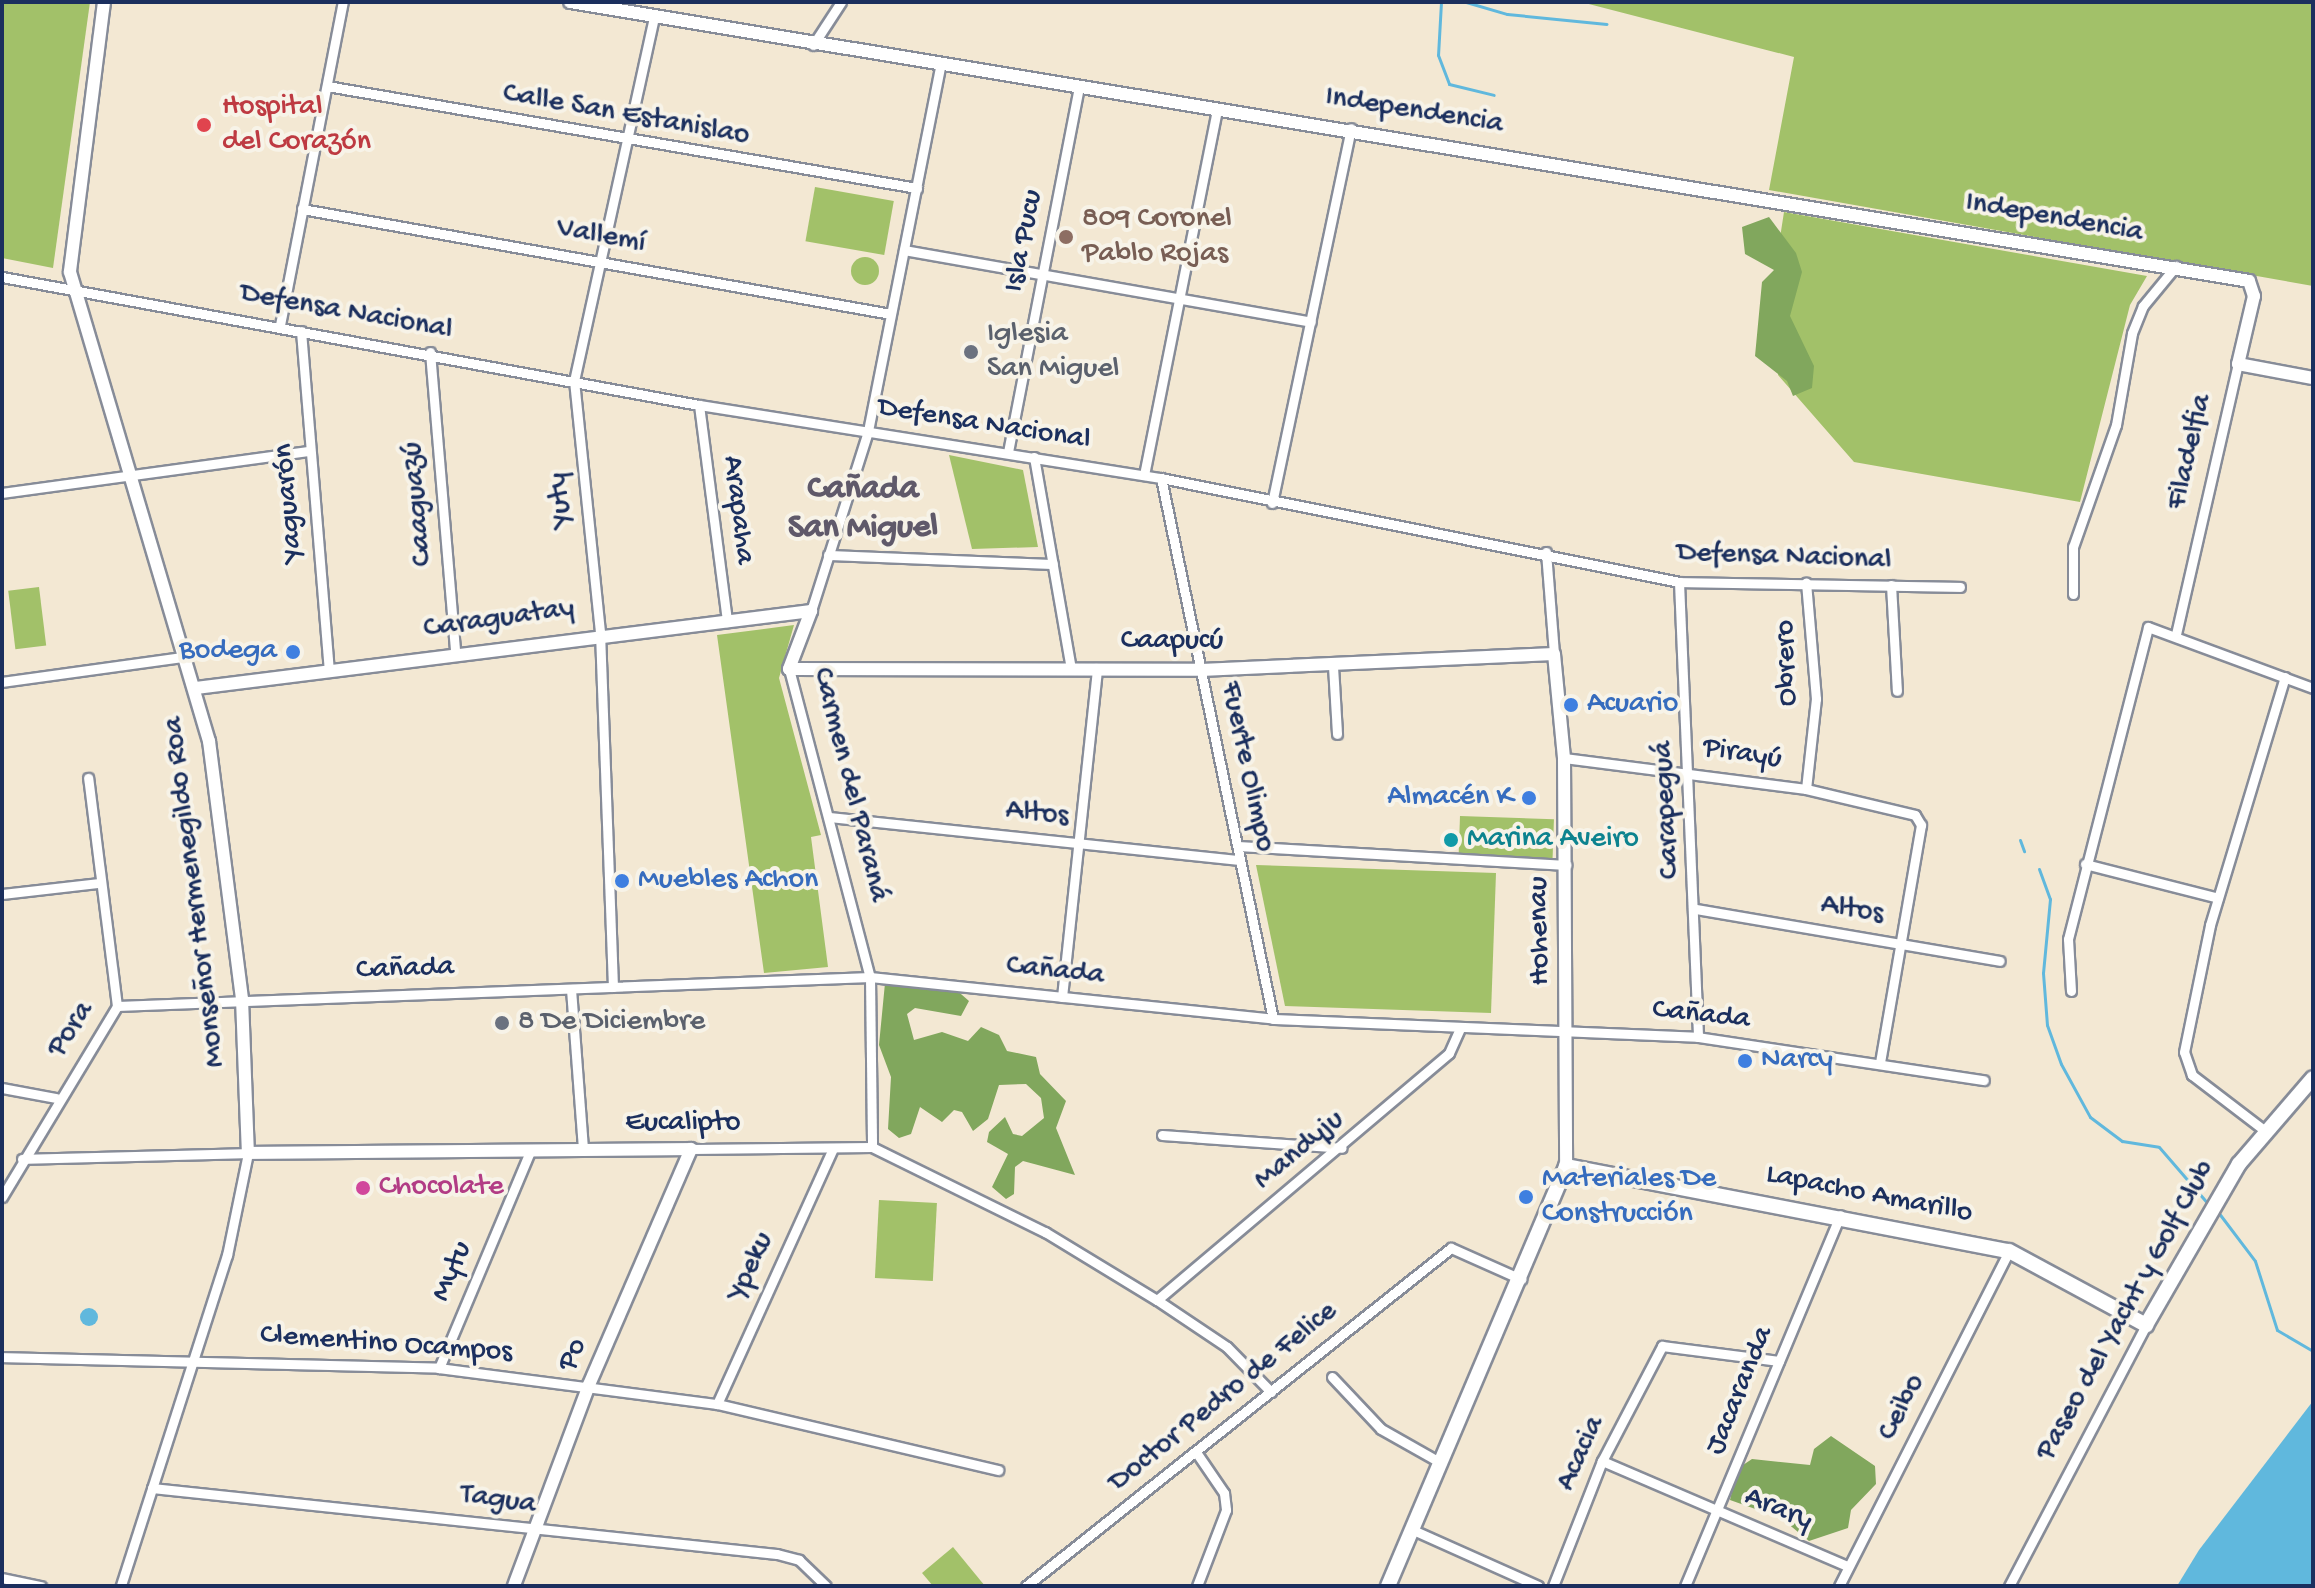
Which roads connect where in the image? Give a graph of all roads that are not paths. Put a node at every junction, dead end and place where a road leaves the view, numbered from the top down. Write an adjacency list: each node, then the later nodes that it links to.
1 (104, 2): 21 (street, Monseñor Hermenegildo Roa)
2 (343, 2): 8 (street)
3 (570, 2): 5 (street, Independencia)
4 (841, 2): 6 (street)
5 (654, 17): 6 (street, Independencia); 12 (street, Yuty)
6 (813, 45): 7 (street, Independencia)
7 (940, 68): 9 (street, Independencia); 13 (street, Carmen del Paraná)
8 (327, 86): 12 (street, Calle San Estanislao); 14 (street)
9 (1079, 87): 10 (street, Independencia); 18 (street, Isla Pucu)
10 (1217, 110): 11 (street, Independencia); 22 (street)
11 (1351, 128): 17 (street, Independencia); 24 (street)
12 (626, 142): 13 (street, Calle San Estanislao); 16 (street, Yuty)
13 (917, 188): 15 (street, Carmen del Paraná)
14 (302, 209): 16 (street, Vallemí); 25 (street)
15 (904, 250): 18 (street); 23 (street, Carmen del Paraná)
16 (599, 261): 23 (street, Vallemí); 30 (street, Yuty)
17 (2176, 266): 20 (street, Independencia); 48 (street)
18 (1043, 273): 22 (street); 34 (street, Isla Pucu)
19 (2, 277): 21 (street, Defensa Nacional)
20 (2249, 281): 28 (street, Filadelfia)
21 (73, 288): 25 (street, Defensa Nacional); 36 (street, Monseñor Hermenegildo Roa)
22 (1181, 298): 24 (street); 37 (street)
23 (891, 314): 32 (street, Carmen del Paraná)
24 (1311, 322): 40 (street)
25 (280, 325): 26 (street, Defensa Nacional)
26 (301, 331): 27 (street, Defensa Nacional); 33 (street, Yaguarón)
27 (430, 352): 30 (street, Defensa Nacional); 53 (street, Caaguazú)
28 (2238, 364): 29 (street); 52 (street, Filadelfia)
29 (2313, 378)
30 (574, 381): 31 (street, Defensa Nacional); 51 (street, Yuty)
31 (699, 405): 32 (street, Defensa Nacional); 50 (street, Arapaha)
32 (868, 431): 34 (street, Defensa Nacional); 42 (street, Carmen del Paraná)
33 (309, 451): 36 (street); 60 (street, Yaguarón)
34 (1008, 452): 35 (street, Defensa Nacional)
35 (1034, 457): 37 (street, Defensa Nacional); 43 (street)
36 (127, 475): 39 (street); 55 (street, Monseñor Hermenegildo Roa)
37 (1144, 475): 38 (street, Defensa Nacional)
38 (1161, 478): 40 (street, Defensa Nacional); 61 (street, Fuerte Olimpo)
39 (2, 493)
40 (1272, 503): 41 (street, Defensa Nacional)
41 (1546, 552): 44 (street, Defensa Nacional); 54 (street, Hohenau)
42 (828, 555): 43 (street); 49 (street, Carmen del Paraná)
43 (1053, 564): 57 (street)
44 (1679, 582): 45 (street, Defensa Nacional); 69 (street, Carapeguá)
45 (1806, 582): 46 (street, Defensa Nacional); 71 (street, Obrero)
46 (1891, 585): 47 (street, Defensa Nacional); 66 (street)
47 (1960, 587)
48 (2073, 594)
49 (811, 611): 50 (street, Caraguatay); 59 (street, Carmen del Paraná)
50 (727, 622): 51 (street, Caraguatay)
51 (600, 632): 53 (street, Caraguatay); 85 (street, Yuty)
52 (2176, 634): 62 (street); 76 (street)
53 (455, 652): 60 (street, Caraguatay)
54 (1554, 654): 56 (street, Caapucú); 68 (street, Hohenau)
55 (183, 657): 63 (street); 64 (street, Monseñor Hermenegildo Roa)
56 (1333, 666): 61 (street, Caapucú); 67 (street)
57 (1071, 668): 58 (street, Caapucú); 59 (street, Caapucú)
58 (1097, 668): 61 (street, Caapucú); 73 (street)
59 (789, 669): 72 (street, Carmen del Paraná)
60 (329, 670): 64 (street, Caraguatay)
61 (1201, 670): 74 (street, Fuerte Olimpo)
62 (2285, 677): 65 (street); 80 (street)
63 (2, 682)
64 (196, 688): 89 (street, Monseñor Hermenegildo Roa)
65 (2313, 688)
66 (1897, 691)
67 (1337, 734)
68 (1564, 758): 69 (street, Pirayú); 77 (street, Hohenau)
69 (1691, 772): 71 (street, Pirayú); 81 (street, Carapeguá)
70 (88, 778): 78 (street, Pora)
71 (1806, 789): 82 (street, Pirayú)
72 (829, 817): 73 (street, Altos); 84 (street, Carmen del Paraná)
73 (1080, 844): 75 (street, Altos); 88 (street)
74 (1238, 846): 75 (street, Fuerte Olimpo); 77 (street)
75 (1240, 860): 91 (street, Fuerte Olimpo)
76 (2085, 864): 80 (street); 87 (street)
77 (1566, 865): 93 (street, Hohenau)
78 (99, 883): 79 (street); 90 (street, Pora)
79 (2, 894)
80 (2218, 898): 100 (street)
81 (1696, 909): 82 (street, Altos); 94 (street, Carapeguá)
82 (1899, 942): 83 (street, Altos); 95 (street)
83 (2000, 961)
84 (870, 977): 85 (street, Cañada); 88 (street, Cañada); 102 (street, Carmen del Paraná)
85 (613, 987): 86 (street, Cañada)
86 (571, 989): 89 (street, Cañada); 105 (street)
87 (2071, 991)
88 (1062, 997): 91 (street, Cañada)
89 (242, 999): 90 (street, Cañada); 108 (street, Monseñor Hermenegildo Roa)
90 (117, 1006): 99 (street, Pora)
91 (1273, 1019): 92 (street, Cañada)
92 (1460, 1028): 93 (street, Cañada); 103 (street, Mandyju)
93 (1569, 1031): 94 (street, Cañada); 110 (street, Hohenau)
94 (1698, 1037): 95 (street, Cañada)
95 (1880, 1063): 97 (street, Cañada)
96 (2313, 1078): 100 (main road, Paseo del Yacht y Golf Club)
97 (1984, 1080)
98 (2, 1088): 99 (street)
99 (56, 1098): 109 (street, Pora)
100 (2264, 1130): 116 (main road, Paseo del Yacht y Golf Club)
101 (1162, 1135): 103 (street)
102 (872, 1147): 106 (street, Eucalipto); 115 (street)
103 (1342, 1148): 115 (street, Mandyju)
104 (691, 1149): 105 (street, Eucalipto); 106 (street, Eucalipto); 122 (street, Po)
105 (583, 1150): 107 (street, Eucalipto)
106 (832, 1150): 124 (street, Ypeku)
107 (530, 1151): 108 (street, Eucalipto); 120 (street, Mytu)
108 (248, 1153): 109 (street, Eucalipto); 118 (street, Monseñor Hermenegildo Roa)
109 (22, 1159): 111 (street, Pora)
110 (1566, 1166): 112 (main road, Lapacho Amarillo); 114 (main road)
111 (2, 1197)
112 (1840, 1215): 113 (main road, Lapacho Amarillo); 119 (street, Jacaranda)
113 (2009, 1251): 116 (main road, Lapacho Amarillo); 133 (street, Ceibo)
114 (1521, 1279): 123 (street, Doctor Pedro de Felice); 127 (main road)
115 (1157, 1300): 123 (street)
116 (2146, 1325): 146 (street, Paseo del Yacht y Golf Club)
117 (2, 1357): 118 (street, Clementino Ocampos)
118 (192, 1358): 120 (street, Clementino Ocampos); 129 (street, Monseñor Hermenegildo Roa)
119 (1779, 1361): 126 (street, Acacia); 130 (street, Jacaranda)
120 (439, 1368): 122 (street, Clementino Ocampos)
121 (1332, 1377): 127 (street)
122 (589, 1385): 124 (street, Clementino Ocampos); 132 (street, Po)
123 (1271, 1392): 125 (street, Doctor Pedro de Felice)
124 (717, 1404): 128 (street, Clementino Ocampos)
125 (1196, 1452): 139 (street, Doctor Pedro de Felice); 140 (street)
126 (1602, 1461): 130 (street, Arary); 143 (street, Acacia)
127 (1441, 1463): 131 (main road)
128 (998, 1470)
129 (152, 1488): 132 (street, Tagua); 136 (street, Monseñor Hermenegildo Roa)
130 (1718, 1510): 133 (street, Arary); 144 (street, Jacaranda)
131 (1413, 1530): 141 (main road); 142 (street)
132 (531, 1531): 137 (street, Po); 138 (street, Tagua)
133 (1847, 1566): 145 (street, Ceibo)
134 (2, 1578): 135 (street)
135 (41, 1586)
136 (121, 1586)
137 (514, 1586)
138 (826, 1586)
139 (1026, 1586)
140 (1197, 1586)
141 (1388, 1586)
142 (1538, 1586)
143 (1553, 1586)
144 (1685, 1586)
145 (1839, 1586)
146 (2009, 1586)

